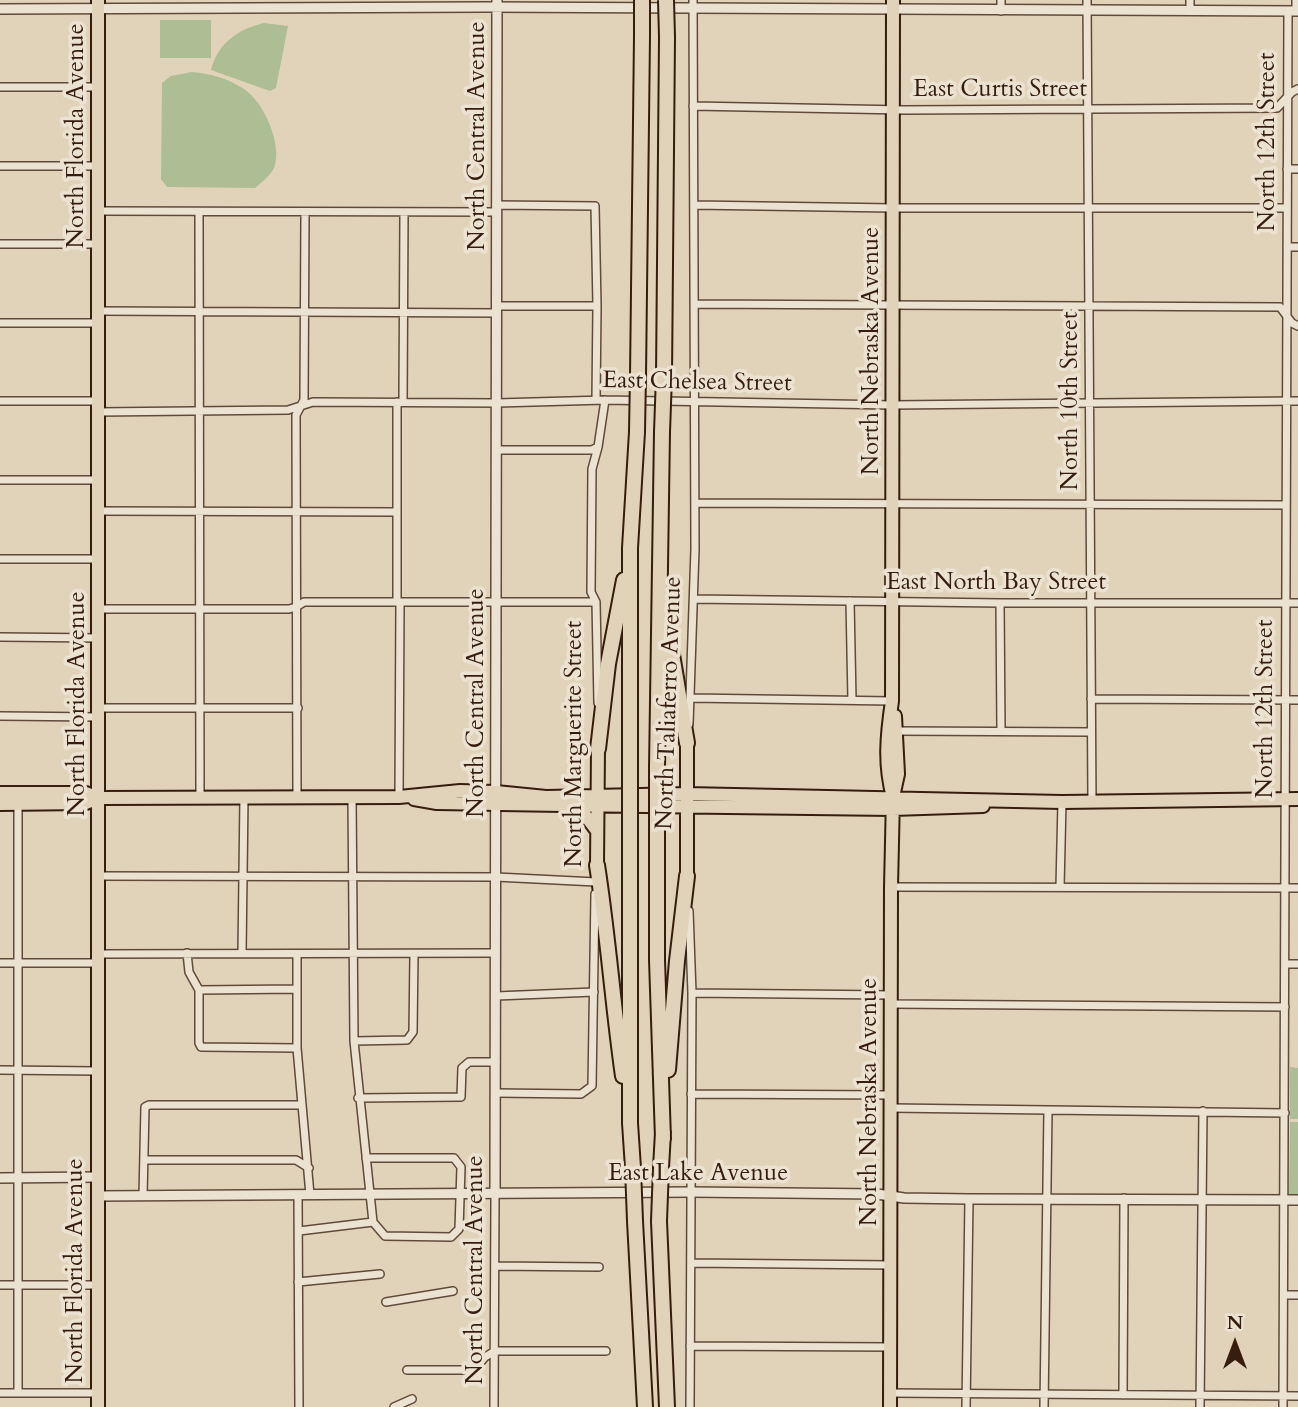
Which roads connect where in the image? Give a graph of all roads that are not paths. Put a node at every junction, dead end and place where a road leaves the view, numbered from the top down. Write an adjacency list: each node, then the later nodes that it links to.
1 (642, 0): 81 (highway, bridge)
2 (666, 0): 84 (highway, bridge)
3 (1001, 0): 14 (street)
4 (1087, 0): 15 (street, North 10th Street)
5 (1191, 0): 16 (street)
6 (1296, 0): 17 (street, North 12th Street)
7 (98, 4): 8 (street); 13 (street); 19 (main road, North Florida Avenue)
8 (195, 4): 9 (street)
9 (293, 4): 10 (street)
10 (497, 4): 11 (street); 33 (street, North Central Avenue)
11 (693, 5): 12 (street); 22 (street, North Taliaferro Avenue)
12 (893, 5): 14 (street); 23 (main road, North Nebraska Avenue)
13 (0, 9)
14 (1001, 11): 15 (street)
15 (1087, 11): 16 (street); 24 (street, North 10th Street)
16 (1190, 11): 17 (street)
17 (1294, 12): 21 (street, North 12th Street)
18 (0, 87): 19 (street)
19 (99, 87): 26 (main road, North Florida Avenue)
20 (1298, 89): 21 (street)
21 (1287, 100): 24 (street, East Curtis Street); 27 (street, North 12th Street)
22 (693, 106): 23 (street, East Curtis Street); 29 (street, North Taliaferro Avenue)
23 (893, 109): 24 (street, East Curtis Street); 30 (main road, North Nebraska Avenue)
24 (1089, 110): 31 (street, North 10th Street)
25 (0, 166): 26 (street)
26 (98, 166): 34 (main road, North Florida Avenue)
27 (1287, 169): 28 (street); 32 (street, North 12th Street)
28 (1298, 169)
29 (694, 205): 30 (street); 42 (street, North Taliaferro Avenue)
30 (894, 208): 31 (street); 44 (main road, North Nebraska Avenue)
31 (1089, 208): 32 (street); 45 (street, North 10th Street)
32 (1287, 208): 40 (street, North 12th Street)
33 (496, 209): 36 (street); 43 (street); 46 (street, North Central Avenue)
34 (99, 211): 35 (street); 39 (main road, North Florida Avenue)
35 (200, 212): 37 (street); 47 (street)
36 (404, 212): 37 (street); 49 (street)
37 (305, 213): 48 (street)
38 (0, 244): 39 (street)
39 (98, 244): 51 (main road, North Florida Avenue)
40 (1287, 247): 41 (street); 50 (street, North 12th Street)
41 (1298, 247)
42 (694, 304): 44 (street); 61 (street, North Taliaferro Avenue)
43 (597, 306): 46 (street); 54 (street)
44 (894, 306): 45 (street); 63 (main road, North Nebraska Avenue)
45 (1090, 307): 50 (street); 57 (street, North 10th Street)
46 (497, 309): 49 (street); 62 (street, North Central Avenue)
47 (200, 312): 48 (street); 51 (street); 66 (street)
48 (304, 312): 49 (street); 65 (street)
49 (405, 313): 60 (street)
50 (1287, 315): 53 (street); 58 (street, North 12th Street)
51 (98, 317): 52 (street); 64 (main road, North Florida Avenue)
52 (0, 323)
53 (1298, 326)
54 (596, 400): 55 (street, East Chelsea Street); 62 (street, East Chelsea Street)
55 (605, 400): 61 (street, East Chelsea Street); 67 (street, North Marguerite Street)
56 (0, 401): 64 (street, East Chelsea Street)
57 (1090, 401): 58 (street, East Chelsea Street); 63 (street, East Chelsea Street); 74 (street, North 10th Street)
58 (1286, 401): 59 (street, East Chelsea Street); 76 (street, North 12th Street)
59 (1298, 401)
60 (400, 402): 62 (street, East Chelsea Street); 65 (street, East Chelsea Street); 80 (street)
61 (694, 402): 63 (street, East Chelsea Street); 73 (street, North Taliaferro Avenue)
62 (497, 403): 68 (street, North Central Avenue)
63 (892, 405): 75 (main road, North Nebraska Avenue)
64 (98, 406): 66 (street, East Chelsea Street); 72 (main road, North Florida Avenue)
65 (300, 406): 66 (street, East Chelsea Street); 79 (street)
66 (199, 411): 78 (street)
67 (598, 447): 69 (street); 70 (street, North Marguerite Street)
68 (496, 450): 69 (street); 88 (street, North Central Avenue)
69 (582, 450): 70 (street)
70 (592, 469): 89 (street, North Marguerite Street)
71 (0, 480): 72 (street)
72 (98, 480): 77 (main road, North Florida Avenue)
73 (695, 503): 75 (street); 85 (street, North Taliaferro Avenue)
74 (1090, 504): 75 (street); 76 (street); 92 (street, North 10th Street)
75 (893, 505): 90 (main road, North Nebraska Avenue)
76 (1286, 505): 93 (street, North 12th Street)
77 (99, 511): 78 (street); 83 (main road, North Florida Avenue)
78 (201, 512): 79 (street); 97 (street)
79 (297, 512): 80 (street); 95 (street)
80 (397, 512): 87 (street)
81 (630, 548): 114 (highway); 178 (highway, bridge)
82 (0, 559): 83 (street)
83 (99, 559): 96 (main road, North Florida Avenue)
84 (659, 580): 113 (highway); 179 (highway, bridge)
85 (694, 599): 86 (street, East North Bay Street); 100 (street, North Taliaferro Avenue)
86 (850, 601): 90 (street, East North Bay Street); 102 (street)
87 (399, 602): 88 (street); 95 (street); 120 (street)
88 (496, 602): 89 (street); 122 (street, North Central Avenue)
89 (596, 602): 114 (street, North Marguerite Street)
90 (892, 602): 91 (street, East North Bay Street); 105 (main road, North Nebraska Avenue)
91 (1000, 603): 92 (street, East North Bay Street); 111 (street)
92 (1090, 603): 93 (street, East North Bay Street); 101 (street, North 10th Street)
93 (1286, 603): 94 (street, East North Bay Street); 103 (street, North 12th Street)
94 (1298, 603)
95 (296, 607): 97 (street); 107 (street)
96 (99, 609): 97 (street); 99 (main road, North Florida Avenue)
97 (200, 610): 106 (street)
98 (0, 637): 99 (street)
99 (99, 638): 108 (main road, North Florida Avenue)
100 (691, 698): 102 (street); 113 (street, North Taliaferro Avenue)
101 (1091, 699): 103 (street); 112 (street, North 10th Street)
102 (852, 700): 105 (street)
103 (1285, 700): 104 (street); 123 (street, North 12th Street)
104 (1298, 700)
105 (892, 701): 110 (main road, North Nebraska Avenue); 128 (main road, North Nebraska Avenue)
106 (201, 708): 107 (street); 108 (street); 116 (street)
107 (298, 708): 118 (street)
108 (99, 712): 109 (street); 121 (main road, North Florida Avenue)
109 (0, 716)
110 (897, 731): 111 (street); 128 (main road, North Nebraska Avenue)
111 (1000, 731): 112 (street)
112 (1091, 732): 126 (street, North 10th Street)
113 (687, 743): 124 (main road, North Taliaferro Avenue)
114 (598, 749): 125 (main road, North Marguerite Street)
115 (0, 793): 121 (main road)
116 (200, 797): 117 (main road); 121 (main road)
117 (244, 797): 118 (main road); 137 (street)
118 (297, 797): 119 (main road)
119 (352, 797): 120 (main road); 139 (street)
120 (399, 797): 122 (main road)
121 (99, 798): 130 (main road); 136 (main road, North Florida Avenue)
122 (496, 798): 125 (main road); 131 (main road); 140 (street, North Central Avenue)
123 (1291, 799): 126 (main road); 144 (street, North 12th Street)
124 (687, 800): 125 (main road); 128 (main road); 132 (main road); 134 (main road, North Taliaferro Avenue)
125 (598, 801): 131 (main road); 133 (main road, North Marguerite Street)
126 (1092, 801): 127 (main road)
127 (1062, 802): 128 (main road); 143 (street)
128 (892, 803): 132 (main road); 142 (main road, North Nebraska Avenue)
129 (0, 804): 130 (main road)
130 (18, 804): 154 (street)
131 (568, 805): 133 (main road)
132 (710, 806): 134 (main road)
133 (597, 831): 135 (main road, North Marguerite Street)
134 (688, 833): 138 (main road, North Taliaferro Avenue)
135 (597, 865): 141 (street, North Marguerite Street); 178 (highway)
136 (99, 876): 137 (street); 152 (main road, North Florida Avenue)
137 (243, 876): 139 (street); 147 (street)
138 (687, 876): 160 (street, North Taliaferro Avenue); 179 (highway)
139 (353, 877): 140 (street); 148 (street)
140 (496, 877): 141 (street); 149 (street, North Central Avenue)
141 (596, 882): 159 (street, North Marguerite Street)
142 (891, 887): 143 (street); 162 (main road, North Nebraska Avenue)
143 (1060, 887): 144 (street)
144 (1286, 888): 145 (street); 155 (street, North 12th Street)
145 (1298, 888)
146 (187, 953): 147 (street); 152 (street); 158 (street)
147 (242, 953): 150 (street)
148 (354, 953): 150 (street); 151 (street); 164 (street)
149 (496, 953): 151 (street); 161 (street, North Central Avenue)
150 (297, 954): 157 (street)
151 (414, 954): 164 (street)
152 (98, 958): 154 (street); 169 (main road, North Florida Avenue)
153 (0, 963): 154 (street)
154 (18, 963): 168 (street)
155 (1286, 964): 156 (street); 163 (street, North 12th Street)
156 (1298, 964)
157 (297, 989): 158 (street); 165 (street)
158 (199, 990): 165 (street)
159 (594, 992): 161 (street); 170 (street, North Marguerite Street)
160 (692, 993): 162 (street); 171 (street, North Taliaferro Avenue)
161 (496, 996): 166 (street, North Central Avenue)
162 (891, 999): 163 (street); 173 (main road, North Nebraska Avenue)
163 (1285, 1007): 177 (street, North 12th Street)
164 (354, 1041): 172 (street)
165 (297, 1048): 174 (street)
166 (496, 1062): 170 (street, North Central Avenue); 172 (street)
167 (0, 1070): 168 (street)
168 (19, 1071): 169 (street); 185 (street)
169 (97, 1071): 183 (main road, North Florida Avenue)
170 (496, 1093): 191 (street, North Central Avenue)
171 (691, 1094): 173 (street); 186 (street, North Taliaferro Avenue)
172 (358, 1098): 180 (street)
173 (891, 1102): 175 (street); 194 (main road, North Nebraska Avenue)
174 (301, 1105): 181 (street); 182 (street)
175 (1048, 1110): 176 (street); 195 (street)
176 (1203, 1111): 177 (street); 198 (street)
177 (1285, 1112): 200 (street, North 12th Street)
178 (630, 1123): 236 (highway, bridge)
179 (663, 1139): 237 (highway, bridge)
180 (366, 1158): 187 (street); 190 (street)
181 (144, 1160): 182 (street); 193 (street)
182 (310, 1168): 189 (street)
183 (97, 1177): 185 (street); 192 (main road, North Florida Avenue)
184 (0, 1178): 185 (street)
185 (18, 1178): 210 (street)
186 (691, 1192): 191 (street, East Lake Avenue); 194 (street, East Lake Avenue); 203 (street, North Taliaferro Avenue)
187 (371, 1194): 189 (street, East Lake Avenue); 190 (street, East Lake Avenue); 201 (street)
188 (298, 1195): 189 (street, East Lake Avenue); 193 (street, East Lake Avenue); 202 (street)
189 (310, 1195)
190 (461, 1195): 191 (street, East Lake Avenue); 201 (street)
191 (495, 1195): 205 (street, North Central Avenue)
192 (97, 1196): 193 (street, East Lake Avenue); 211 (main road, North Florida Avenue)
193 (143, 1196)
194 (891, 1196): 197 (street, East Lake Avenue); 204 (main road, North Nebraska Avenue)
195 (1046, 1198): 196 (street, East Lake Avenue); 197 (street, East Lake Avenue); 226 (street)
196 (1124, 1198): 198 (street, East Lake Avenue); 227 (street)
197 (969, 1199): 225 (street)
198 (1202, 1199): 200 (street, East Lake Avenue); 228 (street)
199 (1298, 1199): 200 (street, East Lake Avenue)
200 (1285, 1200): 213 (street, North 12th Street)
201 (373, 1222): 202 (street)
202 (299, 1231): 208 (street)
203 (691, 1264): 204 (street); 216 (street, North Taliaferro Avenue)
204 (891, 1265): 217 (main road, North Nebraska Avenue)
205 (495, 1266): 206 (street); 218 (street, North Central Avenue)
206 (599, 1267)
207 (380, 1274): 208 (street)
208 (298, 1282): 233 (street)
209 (0, 1285): 210 (street)
210 (18, 1285): 211 (street); 222 (street)
211 (98, 1285): 223 (main road, North Florida Avenue)
212 (453, 1291): 215 (street)
213 (1285, 1295): 214 (street); 229 (street, North 12th Street)
214 (1298, 1295)
215 (386, 1302)
216 (690, 1346): 217 (street); 238 (street, North Taliaferro Avenue)
217 (890, 1347): 224 (main road, North Nebraska Avenue)
218 (495, 1351): 219 (street); 220 (street); 235 (street, North Central Avenue)
219 (606, 1352)
220 (407, 1370)
221 (0, 1392): 222 (street)
222 (18, 1392): 223 (street)
223 (97, 1393): 232 (main road, North Florida Avenue)
224 (890, 1393): 225 (street); 239 (main road, North Nebraska Avenue)
225 (966, 1393): 226 (street); 240 (street)
226 (1044, 1394): 227 (street); 241 (street)
227 (1123, 1395): 228 (street)
228 (1200, 1395): 229 (street); 242 (street)
229 (1283, 1396): 230 (street); 243 (street, North 12th Street)
230 (1298, 1396)
231 (412, 1399): 234 (street)
232 (97, 1407)
233 (299, 1407)
234 (394, 1407)
235 (494, 1407)
236 (645, 1407)
237 (667, 1407)
238 (690, 1407)
239 (890, 1407)
240 (966, 1407)
241 (1044, 1407)
242 (1200, 1407)
243 (1283, 1407)

